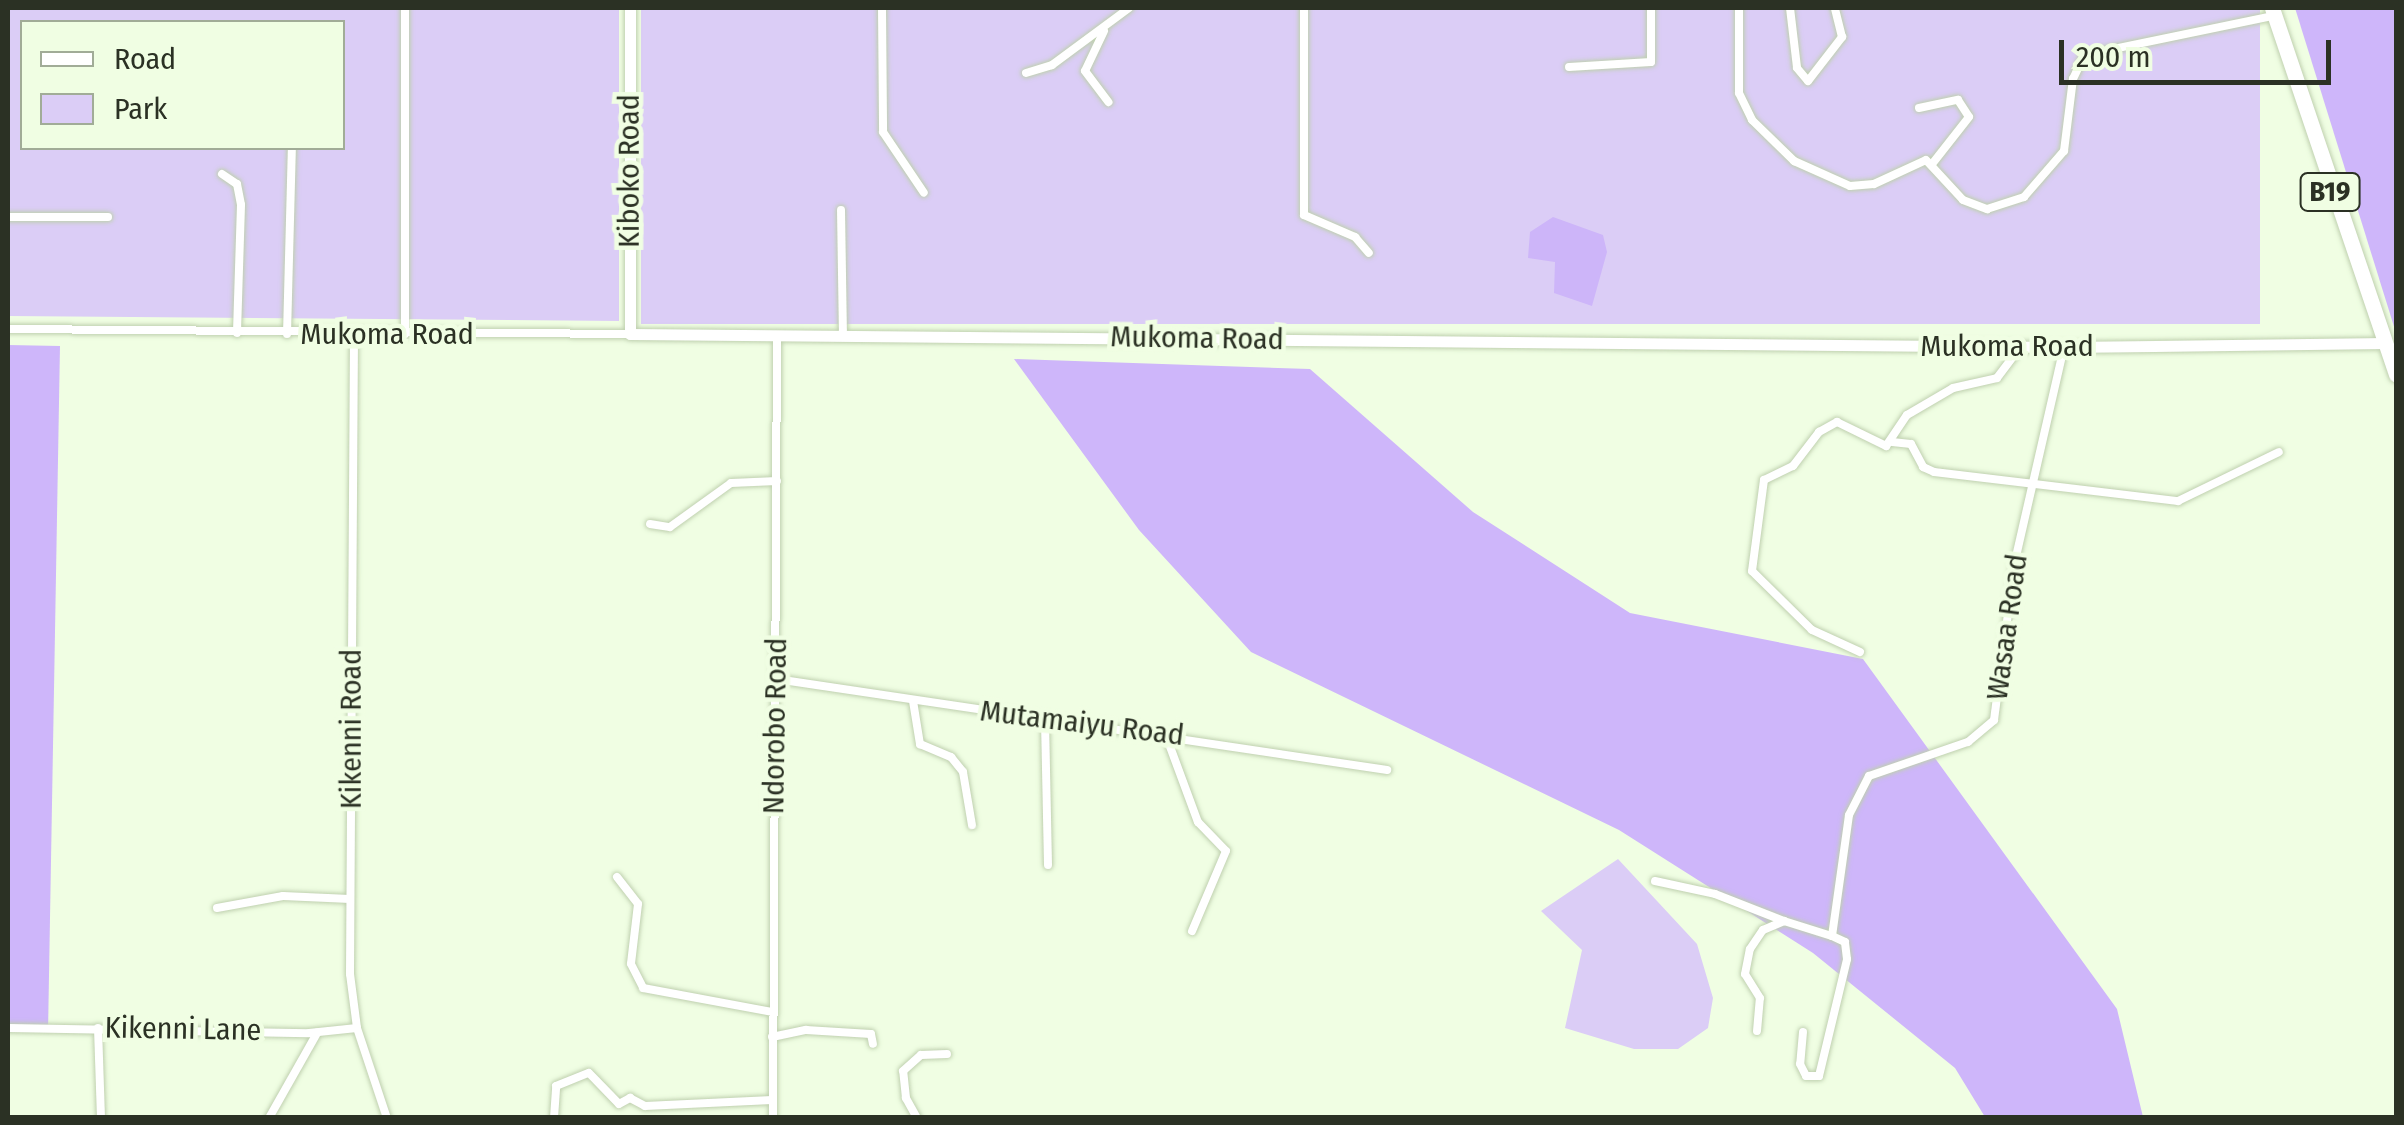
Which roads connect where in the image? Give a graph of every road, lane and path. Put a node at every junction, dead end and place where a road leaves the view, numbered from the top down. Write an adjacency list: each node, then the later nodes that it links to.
1 (405, 8): 27 (street)
2 (630, 8): 28 (street, Kiboko Road)
3 (882, 8): 19 (street)
4 (1129, 8): 11 (street)
5 (1304, 8): 23 (street)
6 (1651, 8): 12 (street)
7 (1738, 8): 17 (street)
8 (1790, 8): 9 (street)
9 (1835, 8)
10 (2272, 12): 17 (street); 32 (highway, B19)
11 (1106, 27): 13 (street); 14 (street)
12 (1569, 68)
13 (1026, 73)
14 (1108, 102)
15 (1919, 108): 17 (street)
16 (292, 150): 26 (street)
17 (1932, 164)
18 (222, 174): 25 (street)
19 (924, 194)
20 (841, 210): 31 (street)
21 (108, 216): 22 (street)
22 (8, 217)
23 (1369, 253)
24 (8, 329): 25 (street, Mukoma Road)
25 (238, 333): 26 (street, Mukoma Road)
26 (287, 334): 29 (street, Mukoma Road)
27 (405, 334): 28 (street, Mukoma Road); 29 (street, Mukoma Road)
28 (630, 334): 30 (street, Mukoma Road)
29 (354, 335): 51 (street, Kikenni Road)
30 (777, 335): 31 (street, Mukoma Road); 38 (street, Ndorobo Road)
31 (843, 335): 33 (street, Mukoma Road)
32 (2386, 343): 34 (street, Mukoma Road); 35 (highway, B19)
33 (2020, 346): 34 (street, Mukoma Road); 36 (street)
34 (2064, 346): 39 (street, Wasaa Road)
35 (2396, 374)
36 (1892, 442): 39 (street); 41 (street)
37 (2279, 452): 39 (street)
38 (777, 481): 40 (street); 42 (street, Ndorobo Road)
39 (2030, 484): 55 (street, Wasaa Road)
40 (650, 524)
41 (1860, 652)
42 (776, 679): 43 (street, Mutamaiyu Road); 56 (street, Ndorobo Road)
43 (912, 701): 44 (street, Mutamaiyu Road); 47 (street)
44 (1045, 720): 45 (street, Mutamaiyu Road); 48 (street)
45 (1165, 732): 46 (street, Mutamaiyu Road); 54 (street)
46 (1387, 770)
47 (972, 825)
48 (1048, 865)
49 (617, 877): 56 (street)
50 (1655, 881): 53 (street)
51 (350, 899): 52 (street); 59 (street, Kikenni Road)
52 (218, 908)
53 (1784, 921): 55 (street); 60 (street)
54 (1192, 931)
55 (1832, 936): 61 (street)
56 (772, 1012): 63 (street, Ndorobo Road)
57 (8, 1028): 58 (street, Kikenni Lane)
58 (98, 1028): 62 (street, Kikenni Lane); 67 (street)
59 (357, 1028): 62 (street, Kikenni Lane); 69 (street, Kikenni Road)
60 (1757, 1031)
61 (1803, 1032)
62 (317, 1033): 68 (street)
63 (772, 1037): 64 (street); 66 (street, Ndorobo Road)
64 (873, 1044)
65 (947, 1054): 72 (street)
66 (772, 1100): 70 (street); 71 (street, Ndorobo Road)
67 (101, 1118)
68 (268, 1118)
69 (387, 1118)
70 (554, 1118)
71 (772, 1118)
72 (917, 1118)

